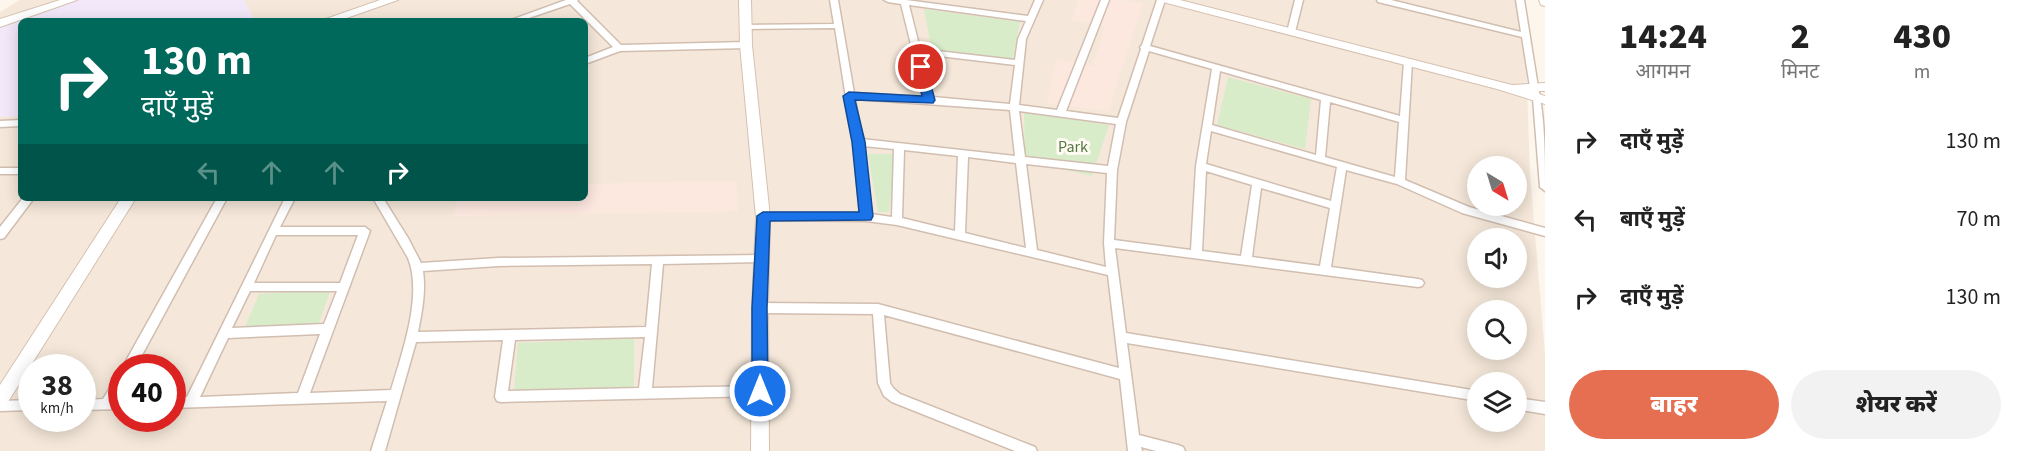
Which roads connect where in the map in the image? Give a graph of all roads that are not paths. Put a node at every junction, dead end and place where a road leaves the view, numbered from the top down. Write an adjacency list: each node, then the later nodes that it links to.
1 (46, 0): 18 (street)
2 (55, 0): 18 (street)
3 (71, 0): 22 (street)
4 (392, 0): 19 (street)
5 (572, 0): 20 (street); 28 (street)
6 (745, 0): 24 (street)
7 (834, 0): 23 (street)
8 (888, 0): 16 (street)
9 (1039, 0): 21 (street)
10 (1106, 0): 40 (street)
11 (1161, 0): 29 (street)
12 (1167, 0): 25 (street)
13 (1299, 0): 25 (street)
14 (1381, 0): 17 (street)
15 (1521, 0): 26 (street)
16 (904, 2): 21 (street); 30 (street)
17 (1400, 2): 26 (street)
18 (0, 17)
19 (335, 18)
20 (521, 18)
21 (1029, 19): 32 (street)
22 (0, 23)
23 (837, 26): 24 (street); 36 (street)
24 (746, 27): 27 (street)
25 (1291, 32): 33 (street)
26 (1525, 35): 35 (street)
27 (746, 45): 28 (street); 65 (street)
28 (619, 48): 31 (street)
29 (1144, 48): 34 (street); 42 (street)
30 (916, 51): 32 (street); 38 (street)
31 (588, 61)
32 (1018, 63): 39 (street)
33 (1408, 63): 35 (street); 41 (street)
34 (1216, 68): 37 (street); 45 (street)
35 (1541, 93): 58 (street)
36 (849, 96): 38 (street); 46 (street)
37 (1326, 98): 41 (street); 50 (street)
38 (929, 100): 39 (street)
39 (1014, 107): 40 (street); 49 (street)
40 (1060, 114): 42 (street)
41 (1403, 120): 57 (street)
42 (1121, 122): 53 (street)
43 (0, 123): 44 (street)
44 (18, 123)
45 (1207, 127): 50 (street); 51 (street)
46 (858, 142): 47 (street); 66 (street)
47 (899, 146): 48 (street); 67 (street)
48 (963, 154): 49 (street); 72 (street)
49 (1021, 159): 53 (street); 74 (street)
50 (1320, 159): 52 (street)
51 (1201, 166): 56 (street); 75 (street)
52 (1342, 166): 57 (street); 64 (street)
53 (1112, 170): 73 (street)
54 (0, 171): 55 (street)
55 (18, 171)
56 (1257, 182): 64 (street); 78 (street)
57 (1400, 182): 70 (street)
58 (1545, 187)
59 (26, 201): 68 (street)
60 (127, 201): 100 (street)
61 (220, 201): 93 (street)
62 (288, 201): 69 (street)
63 (380, 201): 79 (street)
64 (1335, 206): 80 (street)
65 (763, 216): 66 (street); 76 (street)
66 (866, 216): 67 (street)
67 (897, 221): 72 (street)
68 (5, 222): 71 (street)
69 (273, 231): 83 (street); 84 (street)
70 (1545, 232)
71 (0, 235)
72 (960, 236): 74 (street)
73 (1108, 243): 75 (street); 81 (street)
74 (1032, 252): 81 (street)
75 (1196, 254): 78 (street)
76 (761, 258): 77 (street); 85 (street)
77 (658, 260): 79 (street); 88 (street)
78 (1246, 260): 80 (street)
79 (417, 267): 91 (street)
80 (1325, 270): 82 (street)
81 (1111, 272): 92 (street)
82 (1418, 283)
83 (344, 287): 84 (street); 87 (street)
84 (246, 288): 89 (street)
85 (760, 308): 86 (street); 95 (street)
86 (878, 309): 94 (street); 112 (street)
87 (328, 329): 89 (street); 99 (street)
88 (651, 332): 90 (street); 96 (street)
89 (224, 333): 102 (street)
90 (510, 334): 91 (street); 96 (street)
91 (411, 337): 98 (street)
92 (1120, 337): 94 (street); 97 (street)
93 (136, 354)
94 (1124, 375): 109 (street)
95 (760, 391): 96 (street); 111 (street)
96 (645, 394)
97 (1467, 394)
98 (394, 395): 99 (street); 110 (street)
99 (302, 398): 102 (street)
100 (0, 400)
101 (186, 402): 102 (street)
102 (191, 402)
103 (18, 405): 107 (street)
104 (96, 405): 105 (street)
105 (107, 405)
106 (1527, 405): 108 (street)
107 (0, 406)
108 (1545, 408)
109 (1134, 445): 113 (street)
110 (378, 451)
111 (760, 451)
112 (1030, 451)
113 (1178, 451)

